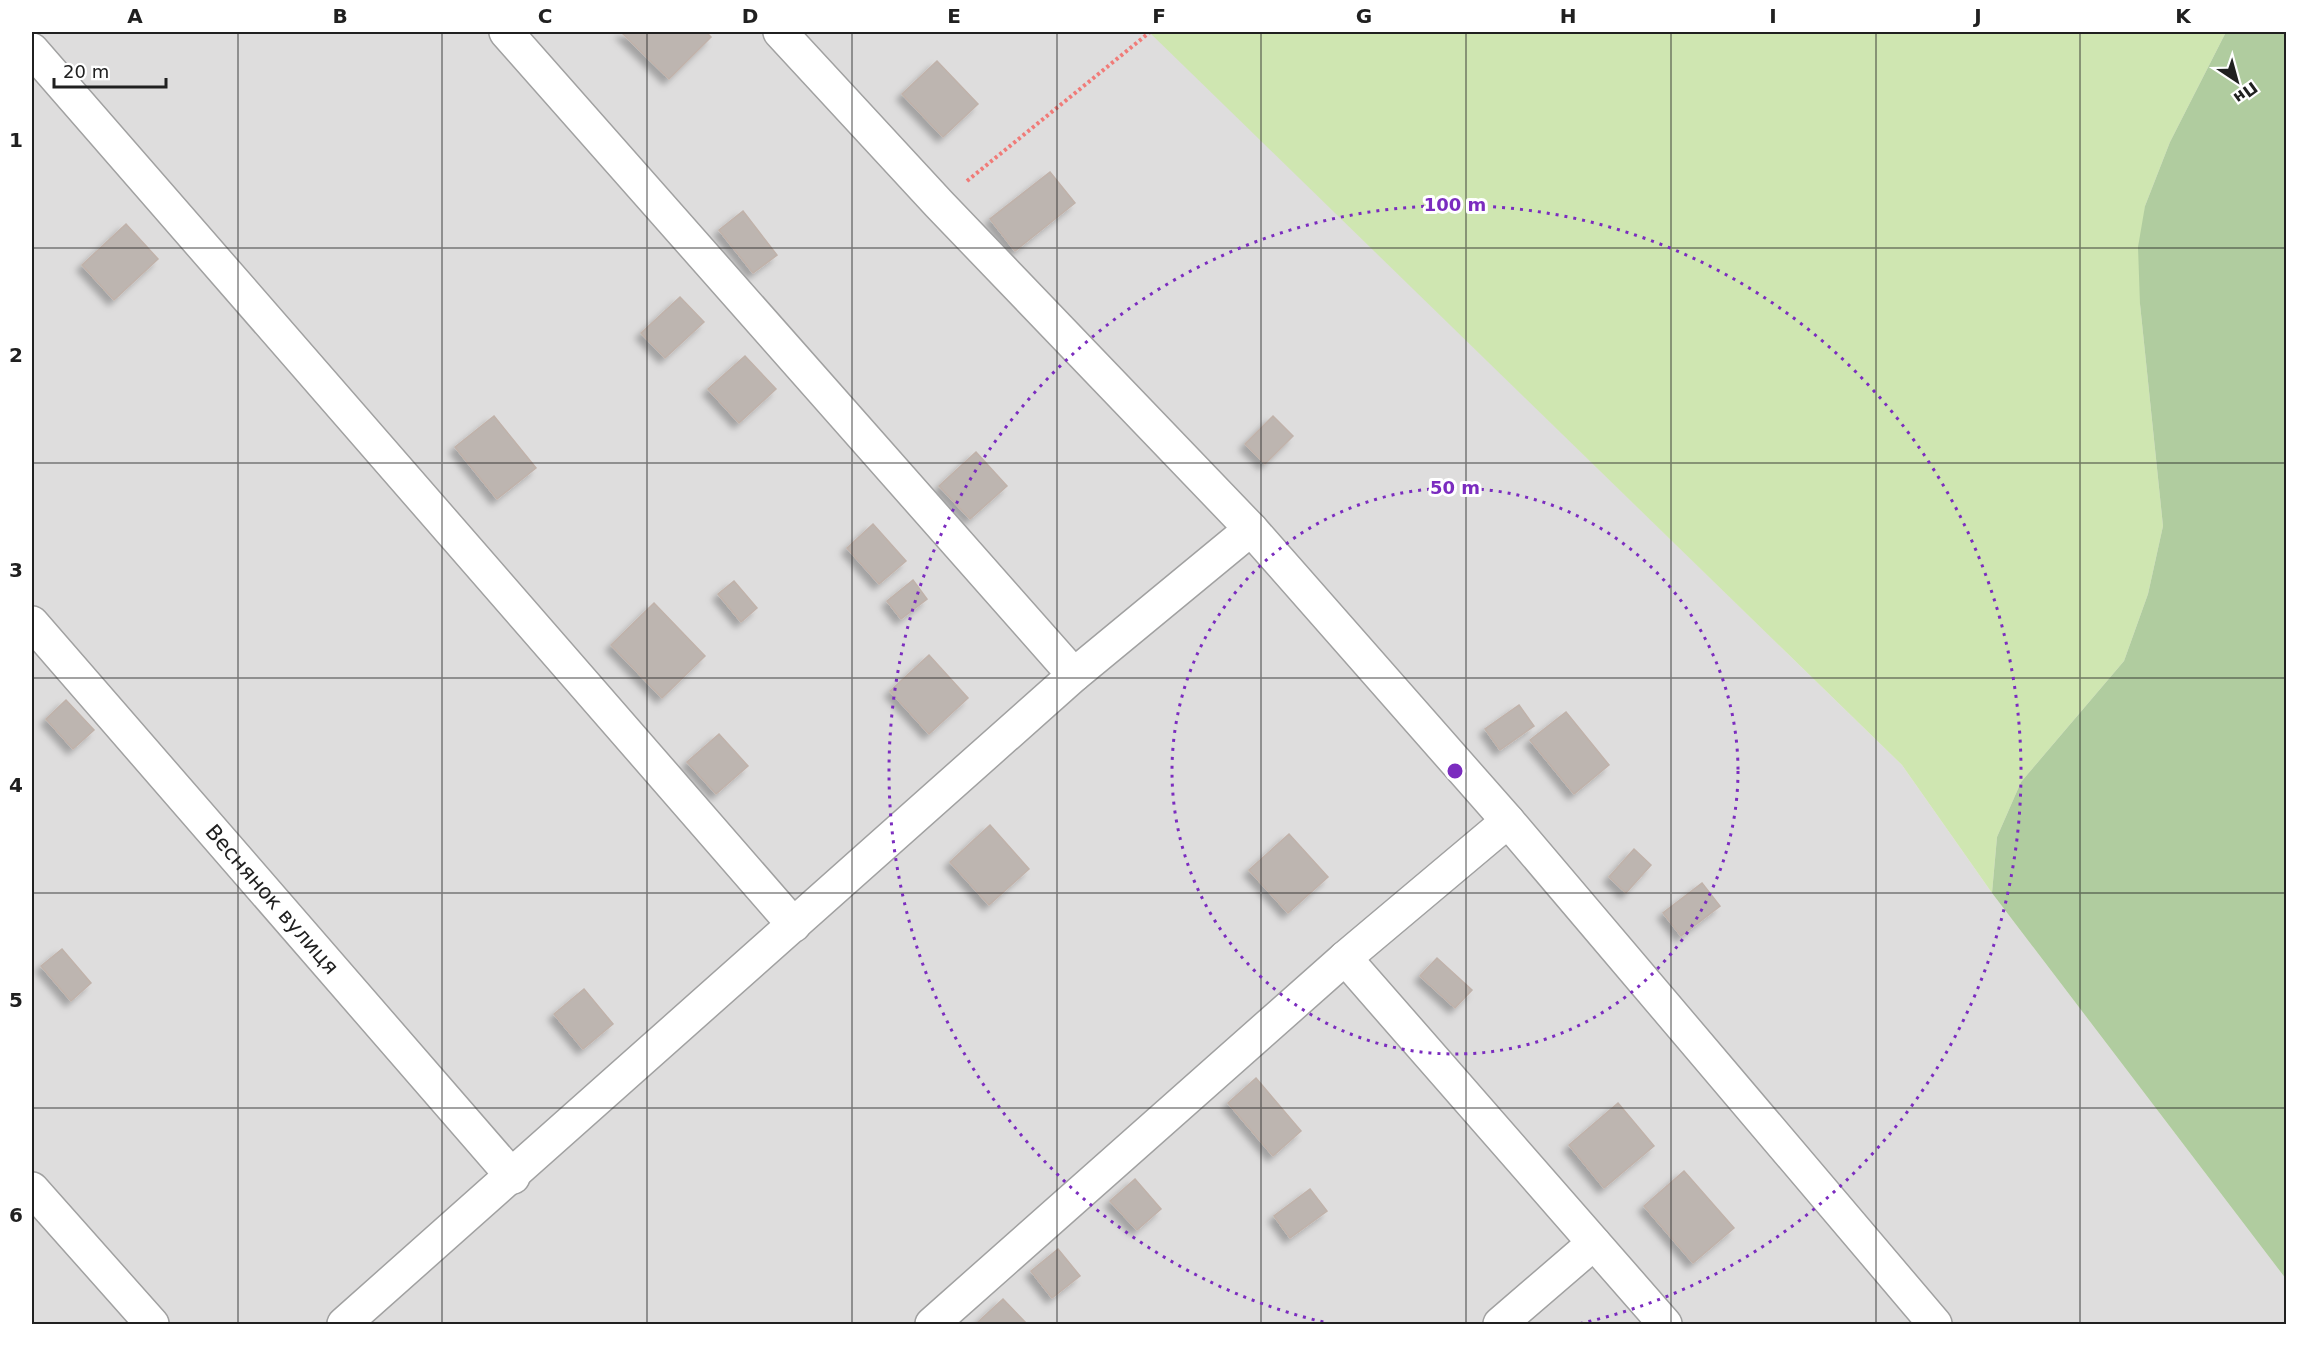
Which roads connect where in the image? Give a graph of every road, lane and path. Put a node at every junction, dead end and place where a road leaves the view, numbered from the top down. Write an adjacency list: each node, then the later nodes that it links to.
1 (506, 32): 8 (street)
2 (780, 32): 5 (street)
3 (1150, 32): 5 (path)
4 (32, 50): 10 (street)
5 (939, 204): 6 (street)
6 (1251, 529): 8 (street); 9 (street)
7 (32, 623): 12 (street, Веснянок вулиця)
8 (1074, 675): 10 (street)
9 (1508, 820): 11 (street); 20 (street)
10 (794, 925): 12 (street)
11 (1345, 958): 14 (street); 17 (street)
12 (513, 1177): 16 (street)
13 (32, 1189): 15 (street)
14 (1594, 1243): 18 (street); 19 (street)
15 (152, 1324)
16 (344, 1324)
17 (932, 1324)
18 (1500, 1324)
19 (1665, 1324)
20 (1935, 1324)

